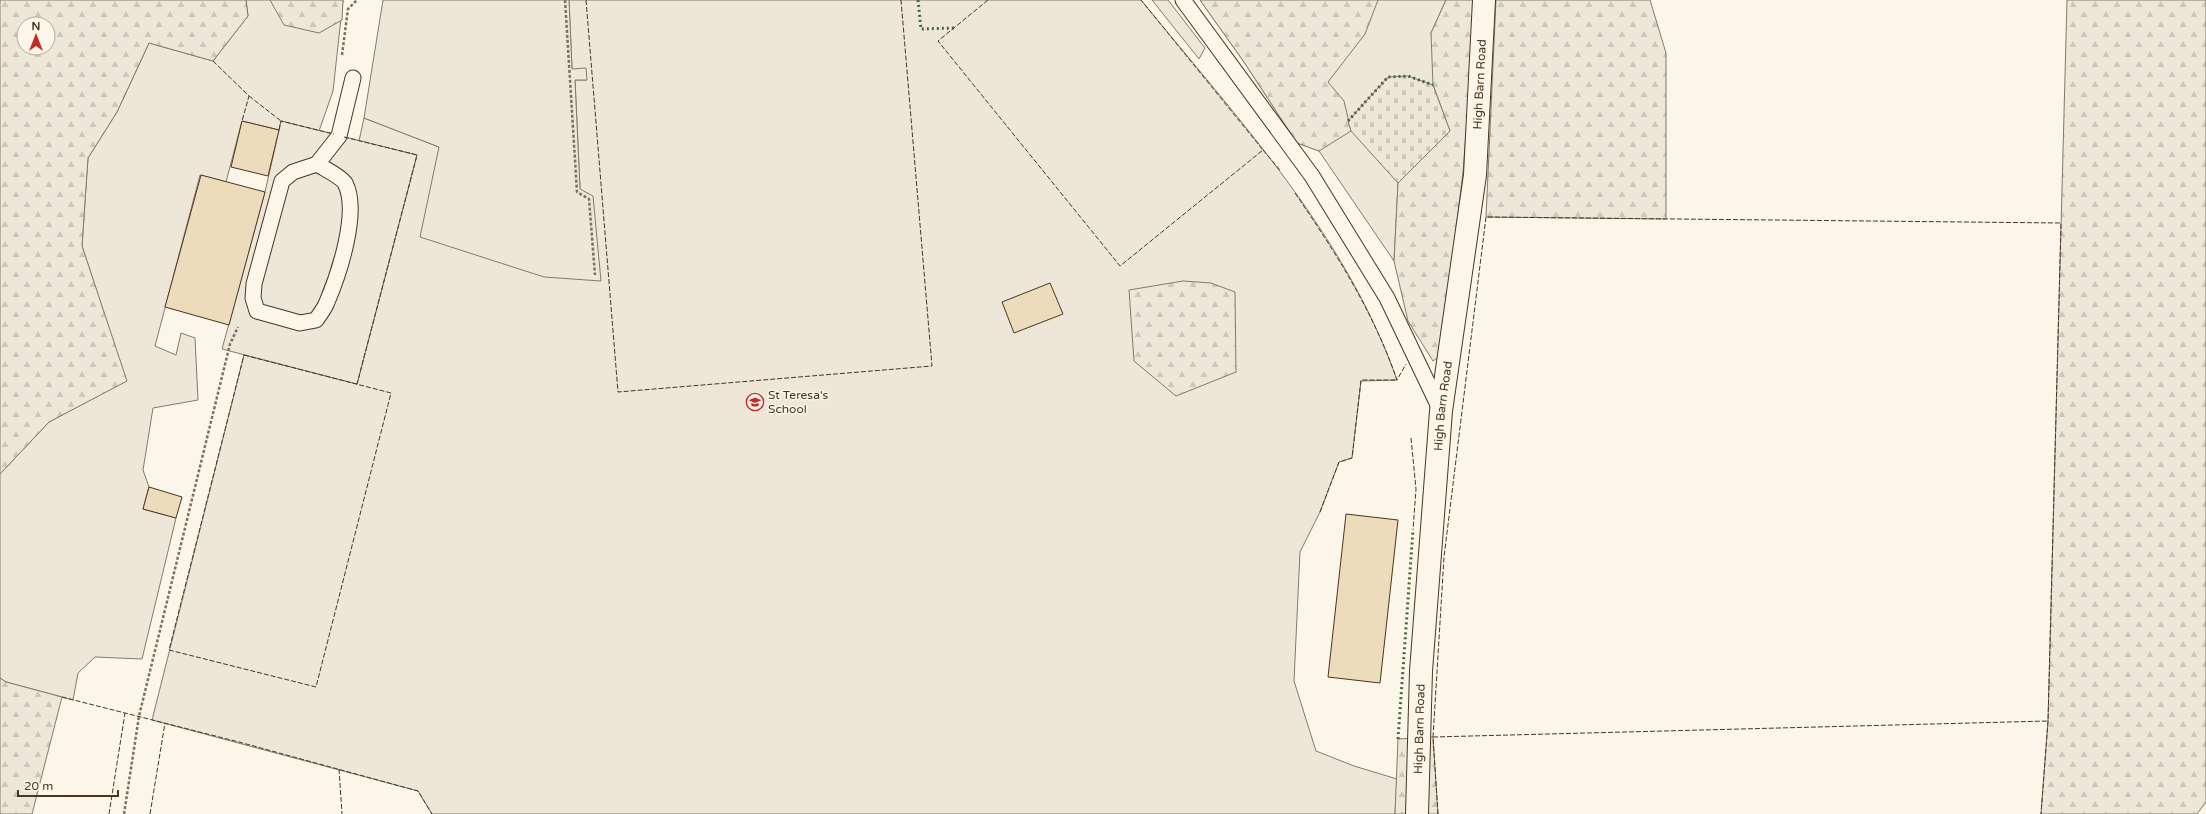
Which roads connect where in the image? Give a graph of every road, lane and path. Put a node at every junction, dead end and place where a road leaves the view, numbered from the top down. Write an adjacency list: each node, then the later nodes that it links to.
1 (565, 0): 6 (path)
2 (1183, 0): 8 (lane)
3 (1484, 0): 8 (street, High Barn Road)
4 (354, 78): 5 (lane)
5 (317, 164): 7 (lane); 7 (lane)
6 (595, 275)
7 (253, 298): 9 (path)
8 (1441, 411): 10 (street, High Barn Road)
9 (124, 814)
10 (1416, 814)

